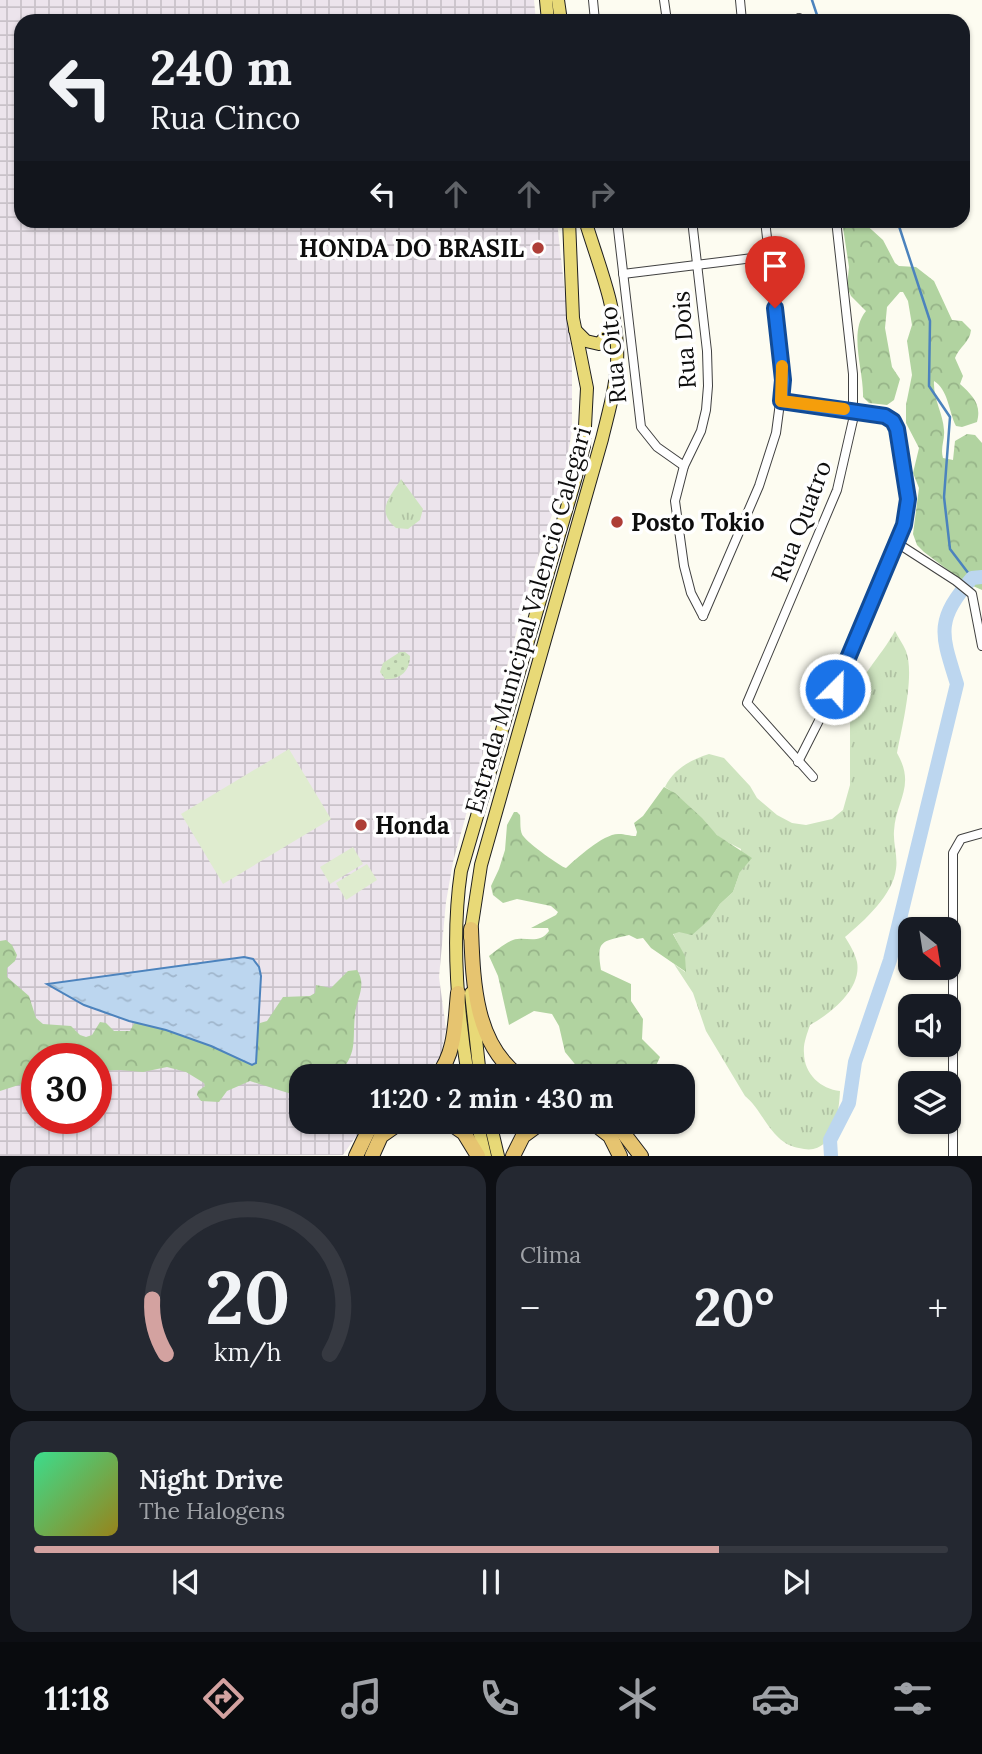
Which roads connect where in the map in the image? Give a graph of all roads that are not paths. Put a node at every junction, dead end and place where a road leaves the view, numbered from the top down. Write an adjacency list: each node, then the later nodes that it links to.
1 (569, 228): 11 (main road, Estrada Municipal Valencio Calegari)
2 (588, 228): 10 (main road, Estrada Municipal Valencio Calegari)
3 (618, 228): 9 (street, Rua Oito)
4 (693, 228): 8 (street, Rua Dois)
5 (766, 228): 7 (street)
6 (837, 228): 13 (street, Rua Quatro)
7 (769, 256): 8 (street); 12 (street)
8 (697, 265): 9 (street); 14 (street, Rua Dois)
9 (623, 274): 14 (street, Rua Oito)
10 (613, 315): 11 (main road); 21 (main road, Estrada Municipal Valencio Calegari)
11 (575, 329): 22 (main road, Estrada Municipal Valencio Calegari)
12 (781, 401): 13 (street); 14 (street, Rua Dois)
13 (855, 410): 15 (street); 18 (street, Rua Quatro)
14 (684, 466)
15 (897, 543): 16 (street); 18 (street)
16 (979, 610): 17 (street)
17 (982, 646)
18 (798, 762): 19 (street)
19 (813, 778)
20 (982, 833): 43 (street)
21 (471, 929): 25 (main road, Estrada Municipal Valencio Calegari); 26 (highway)
22 (458, 993): 23 (highway); 24 (main road, Estrada Municipal Valencio Calegari)
23 (445, 1064)
24 (467, 1064)
25 (478, 1064)
26 (505, 1064)
27 (367, 1134): 35 (highway)
28 (385, 1134): 36 (highway)
29 (465, 1134): 37 (highway)
30 (480, 1134): 38 (main road)
31 (493, 1134): 39 (main road)
32 (526, 1134): 40 (highway)
33 (607, 1134): 41 (highway)
34 (624, 1134): 42 (highway)
35 (356, 1156)
36 (372, 1156)
37 (478, 1156)
38 (485, 1156)
39 (498, 1156)
40 (513, 1156)
41 (620, 1156)
42 (641, 1156)
43 (953, 1156)

